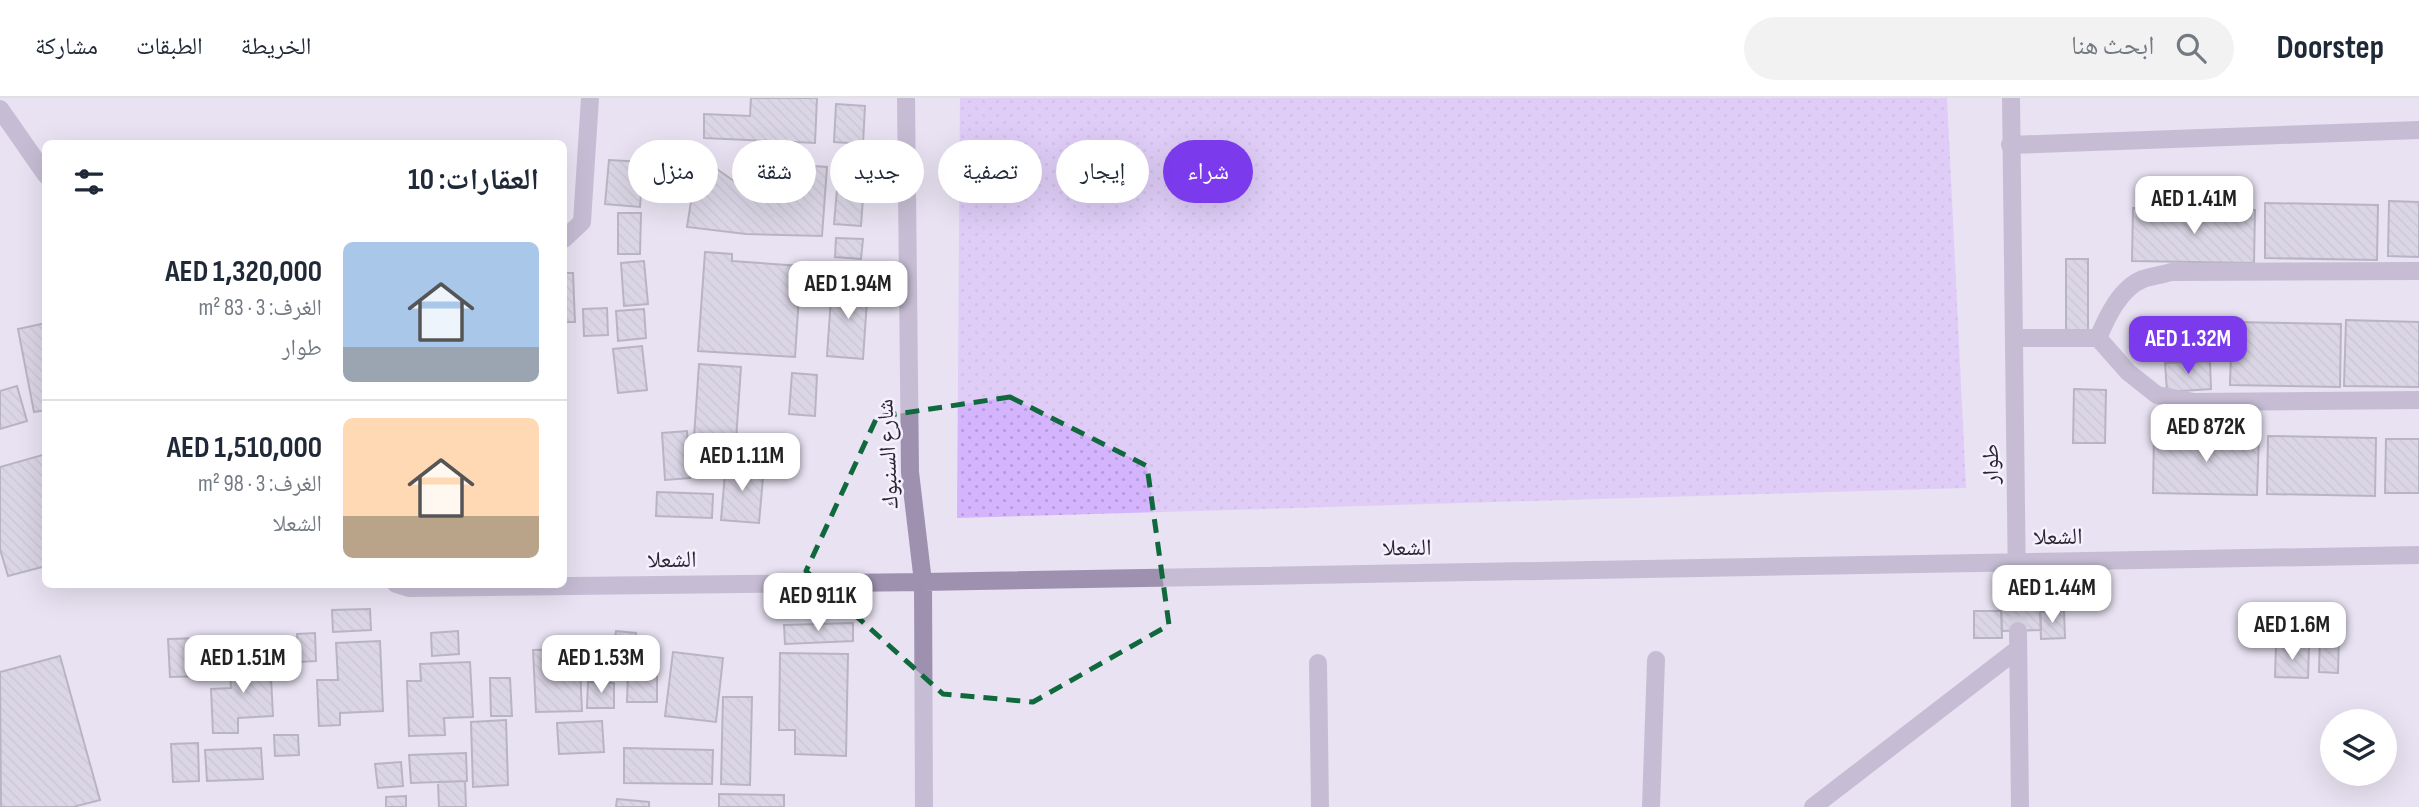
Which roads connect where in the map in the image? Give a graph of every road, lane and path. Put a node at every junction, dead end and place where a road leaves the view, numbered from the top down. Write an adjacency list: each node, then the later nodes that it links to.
1 (590, 98): 8 (street)
2 (906, 98): 15 (street, شارع السنبوك)
3 (2011, 98): 6 (street, طوار)
4 (0, 108): 7 (street)
5 (2419, 130): 6 (street)
6 (2010, 145): 10 (street, طوار)
7 (42, 169)
8 (567, 236)
9 (2419, 271): 11 (street)
10 (2014, 338): 11 (street); 14 (street, طوار)
11 (2098, 338): 12 (street)
12 (2419, 400)
13 (2419, 555): 14 (street, الشعلا)
14 (2017, 562): 15 (street, الشعلا); 17 (street, طوار)
15 (923, 582): 16 (street, الشعلا); 22 (street, شارع السنبوك)
16 (567, 586)
17 (2017, 589)
18 (2018, 631): 19 (street)
19 (2018, 649): 25 (street); 26 (street)
20 (1656, 660): 24 (street)
21 (1318, 663): 23 (street)
22 (922, 802)
23 (1320, 807)
24 (1651, 807)
25 (1813, 807)
26 (2020, 807)

